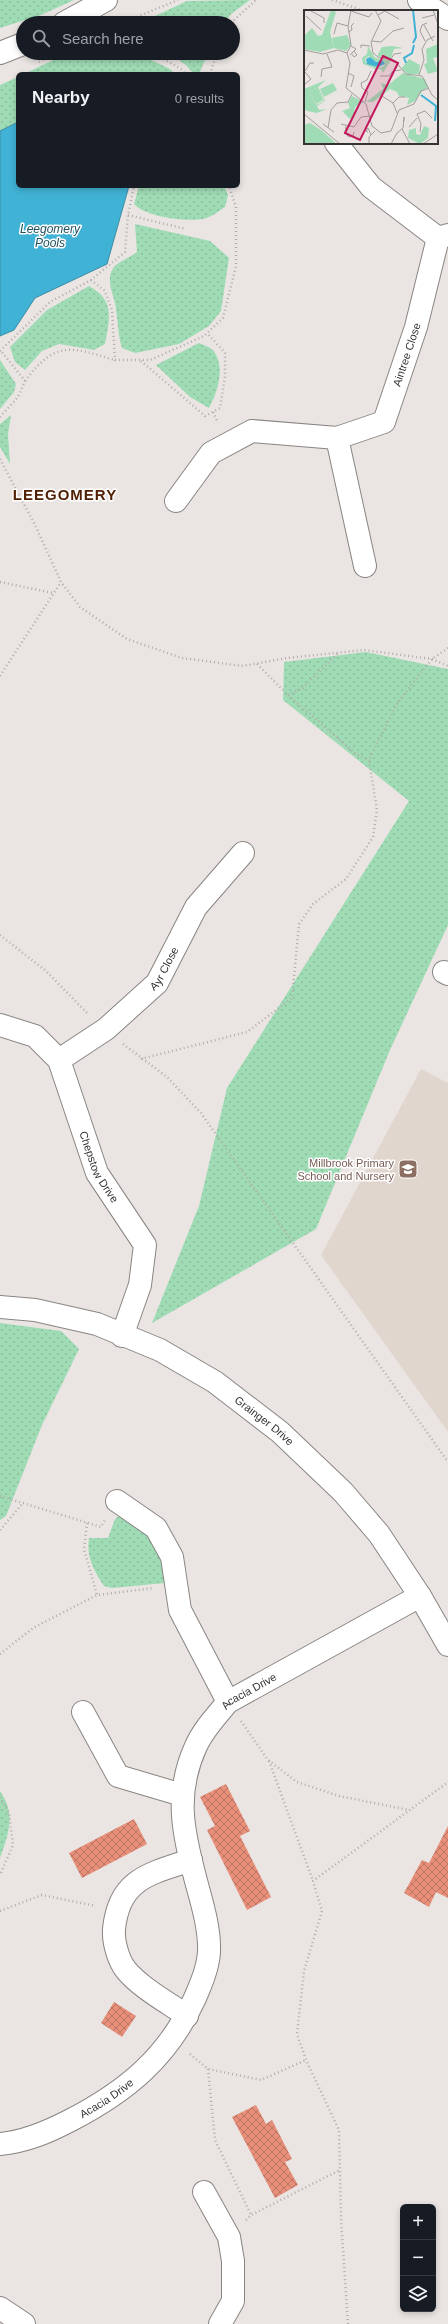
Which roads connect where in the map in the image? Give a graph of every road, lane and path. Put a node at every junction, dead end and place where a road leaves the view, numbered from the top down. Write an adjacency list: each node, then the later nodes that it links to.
1 (106, 0): 9 (street)
2 (178, 0): 10 (path)
3 (256, 0): 11 (path)
4 (332, 0): 6 (path)
5 (418, 0): 7 (street)
6 (361, 10)
7 (434, 10)
8 (438, 13): 12 (street)
9 (77, 16)
10 (139, 16)
11 (239, 16)
12 (448, 19)
13 (16, 47): 14 (street)
14 (0, 53)
15 (165, 60): 17 (path)
16 (215, 60): 18 (path)
17 (183, 72)
18 (211, 72)
19 (337, 144): 24 (street, Aintree Close)
20 (134, 188): 22 (path)
21 (230, 188): 26 (path)
22 (128, 215): 23 (path); 25 (path)
23 (186, 229)
24 (443, 237): 32 (street, Aintree Close)
25 (91, 280): 27 (path); 28 (path)
26 (208, 333): 29 (path); 29 (path)
27 (0, 351): 30 (path)
28 (115, 360): 29 (path); 30 (path)
29 (141, 360)
30 (25, 381): 31 (path)
31 (0, 417)
32 (337, 438): 34 (street, Aintree Close); 35 (street)
33 (0, 459): 37 (path)
34 (176, 501)
35 (365, 566)
36 (0, 582): 38 (path)
37 (61, 582): 38 (path); 42 (path)
38 (54, 593): 44 (path)
39 (448, 648): 41 (path)
40 (339, 652): 41 (path); 42 (path); 45 (path)
41 (432, 659): 43 (path); 46 (path)
42 (257, 664): 45 (path)
43 (448, 666)
44 (0, 676)
45 (288, 695): 46 (path)
46 (369, 760): 51 (path)
47 (243, 853): 50 (street, Ayr Close)
48 (0, 935): 50 (path)
49 (0, 1025): 52 (street, Chepstow Drive)
50 (106, 1029): 51 (path); 52 (street, Ayr Close)
51 (141, 1059): 55 (path)
52 (59, 1060): 54 (street, Chepstow Drive)
53 (0, 1306): 54 (street, Grainger Drive)
54 (122, 1336): 63 (street, Grainger Drive)
55 (448, 1462)
56 (0, 1496): 58 (path)
57 (117, 1501): 59 (path); 61 (street)
58 (23, 1503): 59 (path); 60 (path)
59 (87, 1523): 62 (path)
60 (0, 1530)
61 (176, 1585): 62 (path); 66 (street)
62 (97, 1595): 65 (path)
63 (420, 1596): 64 (street, Grainger Drive); 66 (street, Acacia Drive)
64 (448, 1645)
65 (0, 1654)
66 (228, 1702): 68 (path); 70 (street, Acacia Drive)
67 (83, 1712): 70 (street)
68 (268, 1760): 72 (path); 75 (path)
69 (448, 1782): 72 (path)
70 (182, 1796): 73 (street, Acacia Drive)
71 (0, 1797): 74 (path)
72 (409, 1810): 75 (path)
73 (191, 1860): 77 (street); 78 (street, Acacia Drive)
74 (0, 1875)
75 (314, 1881): 80 (path)
76 (0, 1910): 77 (path)
77 (116, 1910): 78 (street)
78 (187, 2016): 79 (street, Acacia Drive)
79 (172, 2040): 81 (path); 82 (street, Acacia Drive)
80 (306, 2060): 81 (path); 83 (path)
81 (208, 2069): 85 (path)
82 (0, 2144)
83 (340, 2170): 85 (path); 90 (path)
84 (204, 2192): 86 (street)
85 (251, 2215): 86 (path)
86 (229, 2237): 89 (street)
87 (0, 2308): 88 (street)
88 (24, 2324)
89 (220, 2324)
90 (348, 2324)

